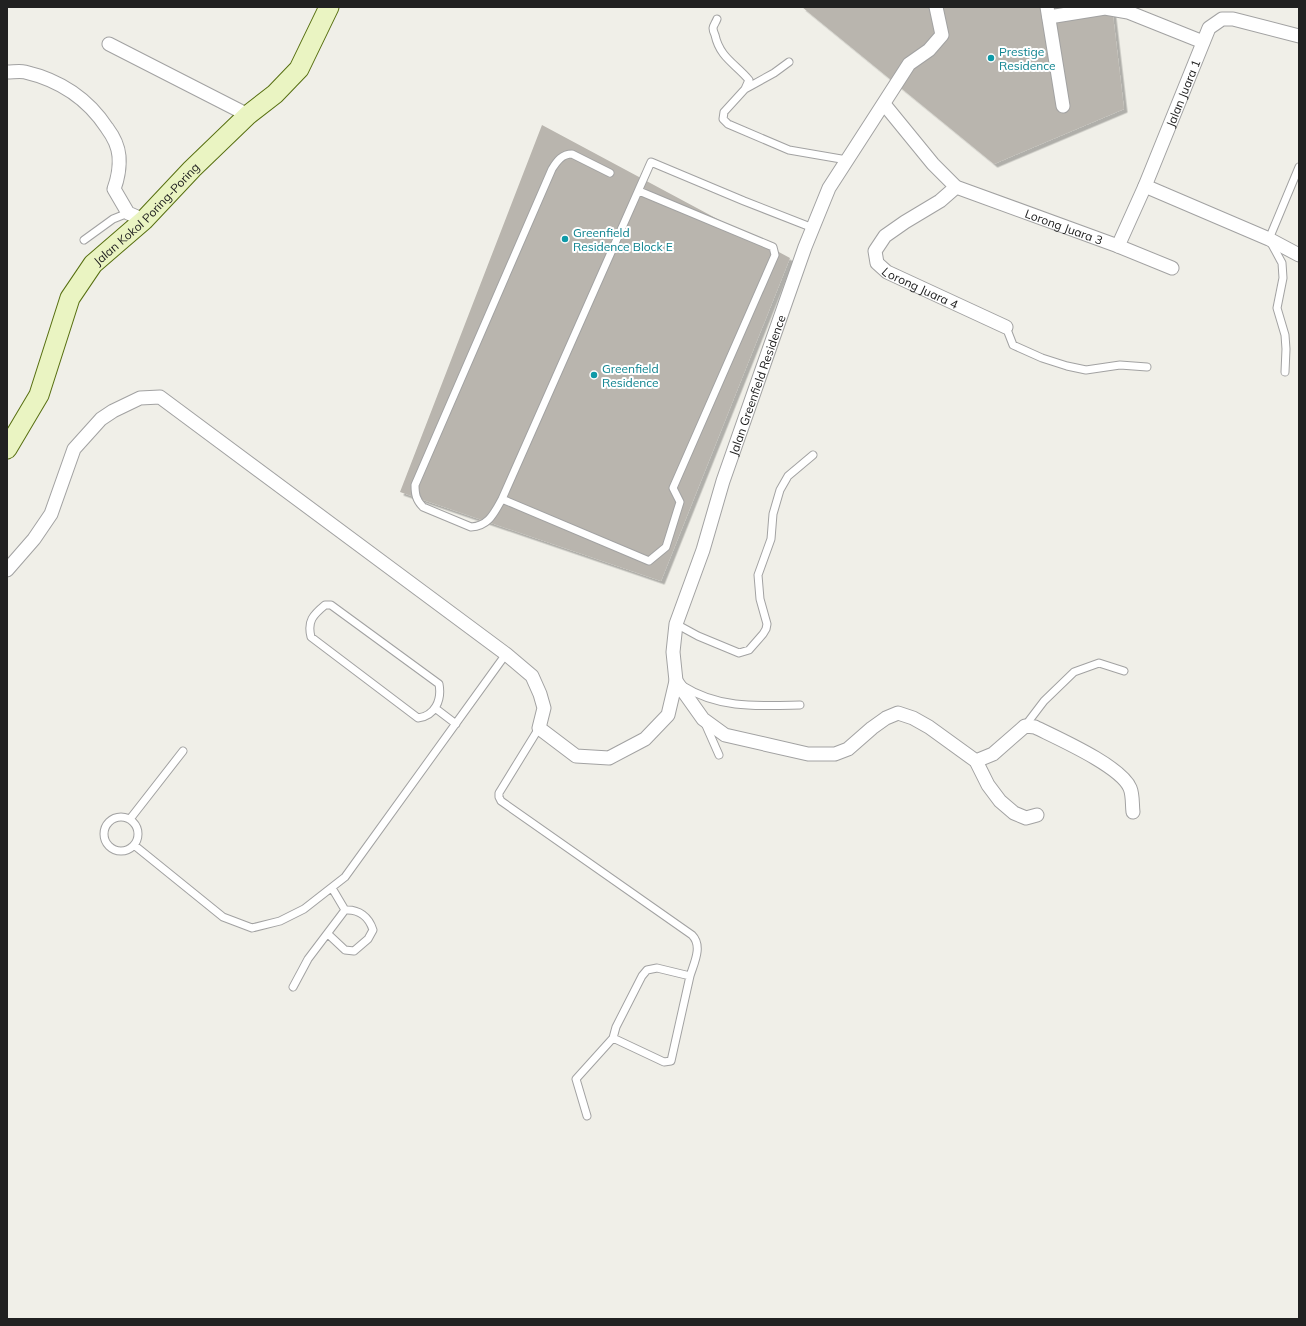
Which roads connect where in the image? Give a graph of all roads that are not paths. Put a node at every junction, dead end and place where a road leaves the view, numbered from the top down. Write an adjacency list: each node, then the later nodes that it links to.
1 (329, 7): 13 (main road, Jalan Kokol Poring-Poring)
2 (936, 7): 11 (street, Jalan Greenfield Residence)
3 (1048, 12): 6 (street); 12 (street)
4 (717, 20): 10 (lane)
5 (1299, 36): 6 (street, Jalan Juara 1)
6 (1204, 42): 17 (street, Jalan Juara 1)
7 (109, 44): 13 (street)
8 (789, 62): 10 (lane)
9 (7, 72): 20 (street)
10 (745, 89): 14 (lane)
11 (884, 104): 14 (street, Jalan Greenfield Residence); 18 (street)
12 (1063, 106)
13 (248, 115): 20 (main road, Jalan Kokol Poring-Poring)
14 (847, 160): 21 (street, Jalan Greenfield Residence)
15 (1299, 167): 22 (lane)
16 (610, 173): 32 (lane)
17 (1145, 186): 22 (street); 24 (street, Jalan Juara 1)
18 (956, 187): 24 (street, Lorong Juara 3); 27 (street, Lorong Juara 4)
19 (639, 191): 21 (lane); 32 (lane); 32 (lane)
20 (136, 216): 23 (lane); 30 (main road, Jalan Kokol Poring-Poring)
21 (813, 228): 34 (street, Jalan Greenfield Residence)
22 (1269, 239): 25 (street); 29 (lane)
23 (84, 240)
24 (1118, 246): 26 (street, Lorong Juara 3)
25 (1299, 255)
26 (1172, 268)
27 (1006, 326): 28 (lane)
28 (1147, 367)
29 (1285, 372)
30 (7, 450)
31 (813, 455): 34 (lane)
32 (502, 499)
33 (7, 570): 35 (street)
34 (676, 624): 37 (street, Jalan Greenfield Residence)
35 (506, 654): 41 (lane); 43 (street)
36 (1124, 671): 42 (lane)
37 (676, 681): 38 (lane); 40 (street); 43 (street)
38 (800, 705)
39 (435, 708): 39 (lane); 41 (lane)
40 (703, 719): 45 (lane); 46 (street)
41 (456, 724): 51 (lane)
42 (1025, 726): 46 (street); 47 (street)
43 (539, 728): 54 (lane)
44 (183, 751): 49 (lane)
45 (719, 755)
46 (976, 761): 48 (street)
47 (1133, 812)
48 (1037, 815)
49 (130, 819): 50 (lane); 50 (lane)
50 (134, 845): 51 (lane)
51 (332, 888): 52 (lane)
52 (345, 910): 53 (lane); 53 (lane)
53 (328, 934): 55 (lane)
54 (690, 976): 56 (lane); 56 (lane)
55 (293, 988)
56 (612, 1038): 57 (lane)
57 (587, 1116)

